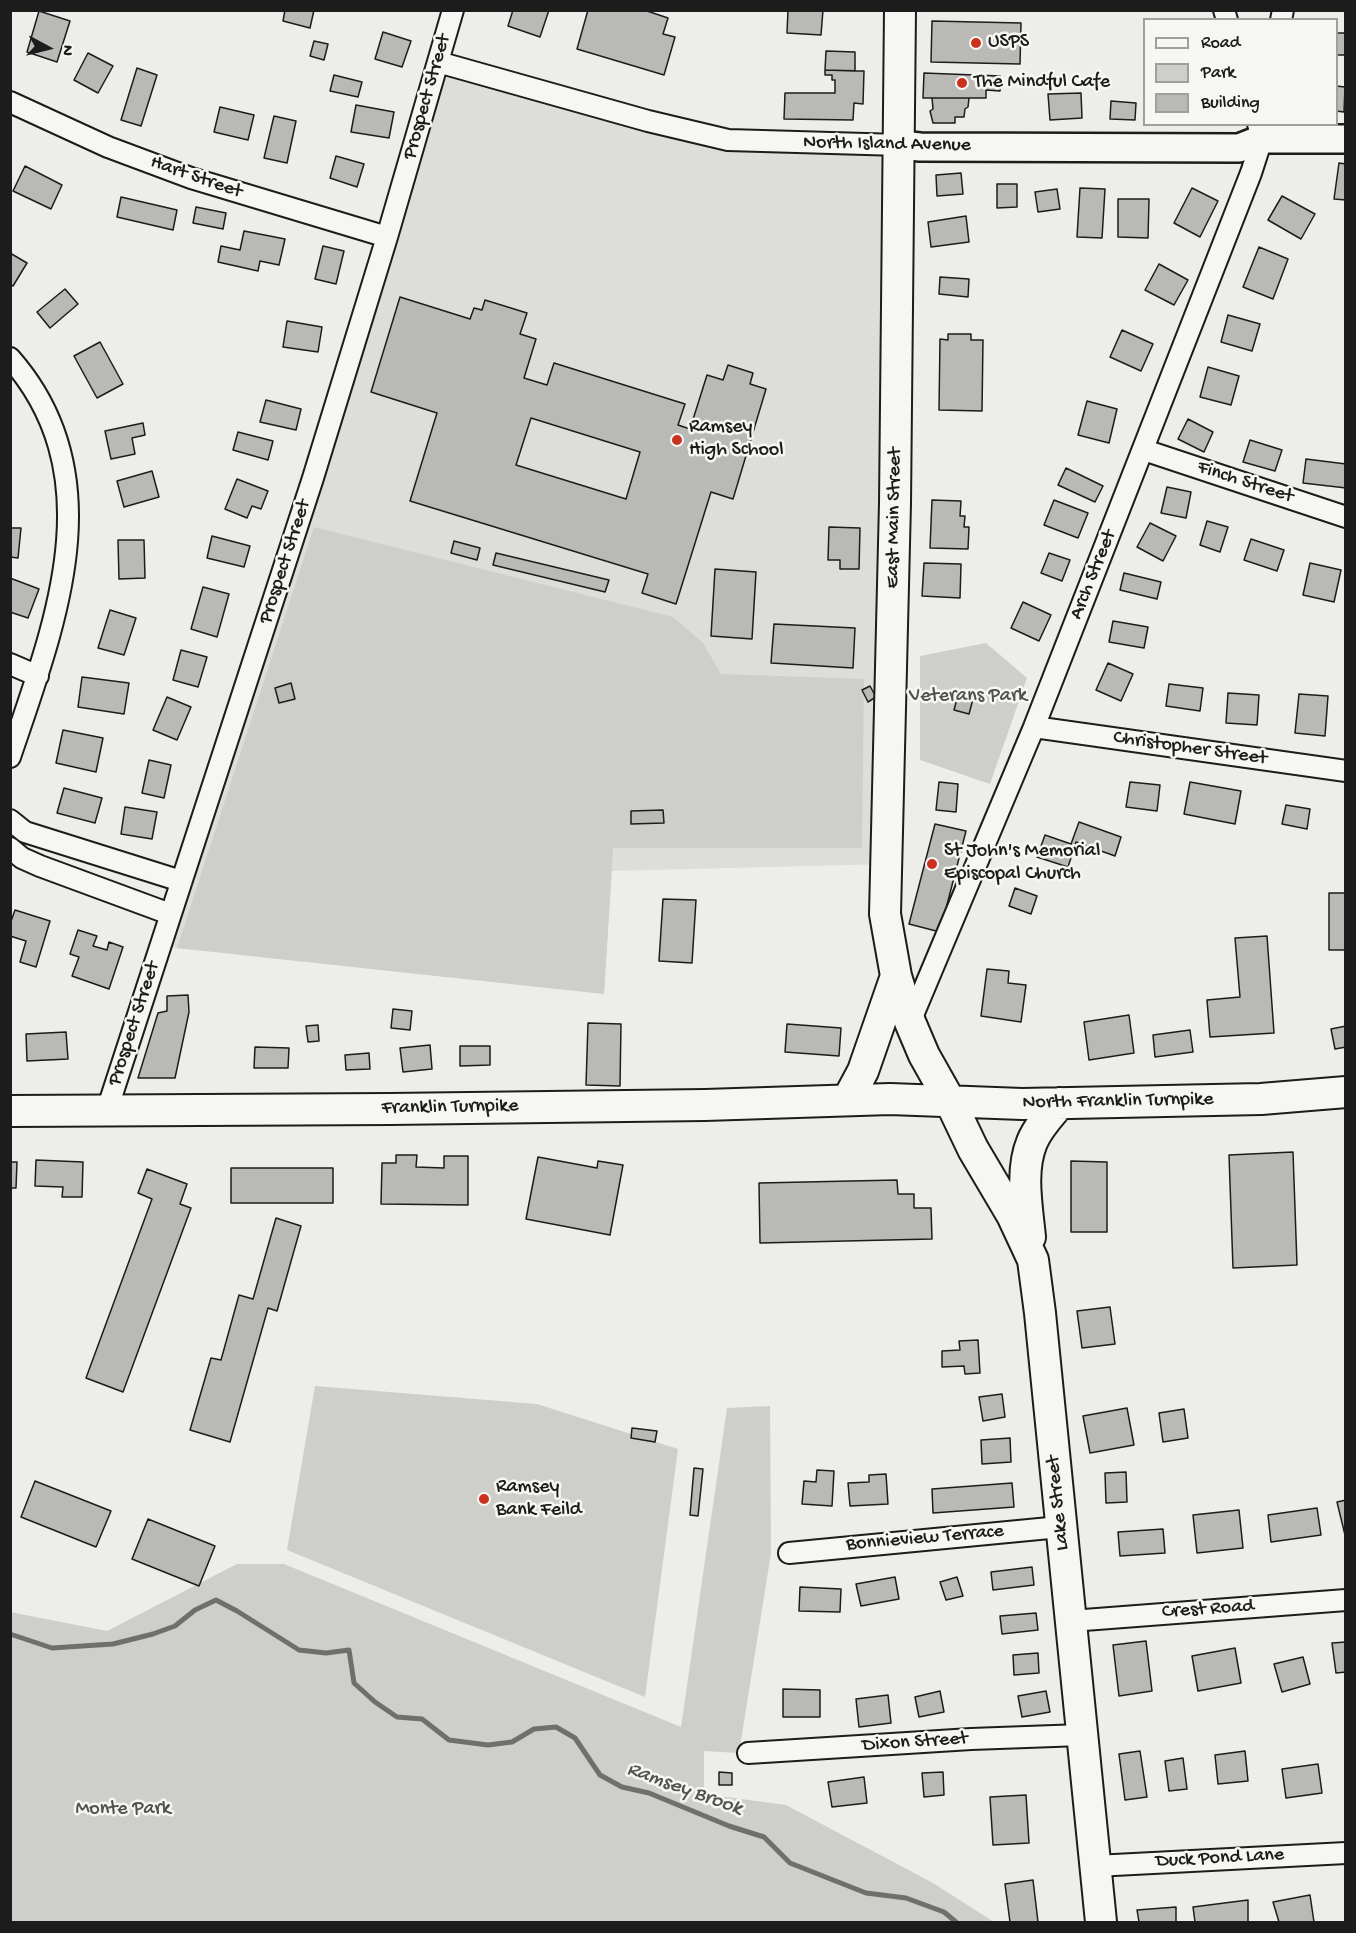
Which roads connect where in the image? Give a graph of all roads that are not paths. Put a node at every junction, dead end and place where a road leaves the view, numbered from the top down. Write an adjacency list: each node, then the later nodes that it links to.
1 (453, 10): 3 (street, Prospect Street)
2 (900, 10): 7 (main road, East Main Street)
3 (438, 62): 7 (street, North Island Avenue); 8 (street, Prospect Street)
4 (10, 102): 8 (street, Hart Street)
5 (1262, 129): 6 (street, North Island Avenue); 7 (street, North Island Avenue); 10 (street, Arch Street)
6 (1346, 139)
7 (900, 145): 21 (main road, East Main Street)
8 (387, 237): 19 (street, Prospect Street)
9 (10, 358): 13 (street)
10 (1144, 450): 11 (street, Finch Street); 14 (street, Arch Street)
11 (1346, 517)
12 (10, 664): 13 (street)
13 (38, 676): 15 (street)
14 (1034, 727): 16 (street, Christopher Street); 22 (street, Arch Street)
15 (10, 757)
16 (1346, 771)
17 (10, 820): 19 (street)
18 (10, 848): 20 (street)
19 (181, 881): 20 (street, Prospect Street)
20 (170, 914): 28 (street, Prospect Street)
21 (896, 976): 22 (main road, East Main Street); 24 (main road)
22 (910, 1022): 26 (main road, East Main Street)
23 (1346, 1092): 27 (main road, North Franklin Turnpike)
24 (848, 1099): 25 (main road, Franklin Turnpike); 28 (main road, Franklin Turnpike)
25 (890, 1099): 26 (main road, North Franklin Turnpike)
26 (951, 1103): 27 (main road, North Franklin Turnpike); 30 (main road, Lake Street)
27 (1060, 1103): 30 (main road)
28 (107, 1110): 29 (main road, Franklin Turnpike)
29 (10, 1111)
30 (1033, 1260): 31 (main road, Lake Street)
31 (1060, 1527): 32 (street, Bonnieview Terrace); 34 (main road, Lake Street)
32 (789, 1553)
33 (1346, 1600): 34 (street, Crest Road)
34 (1071, 1621): 35 (main road, Lake Street)
35 (1082, 1736): 36 (street, Dixon Street); 38 (main road, Lake Street)
36 (748, 1753)
37 (1346, 1853): 38 (street, Duck Pond Lane)
38 (1095, 1866): 39 (main road, Lake Street)
39 (1101, 1923)

